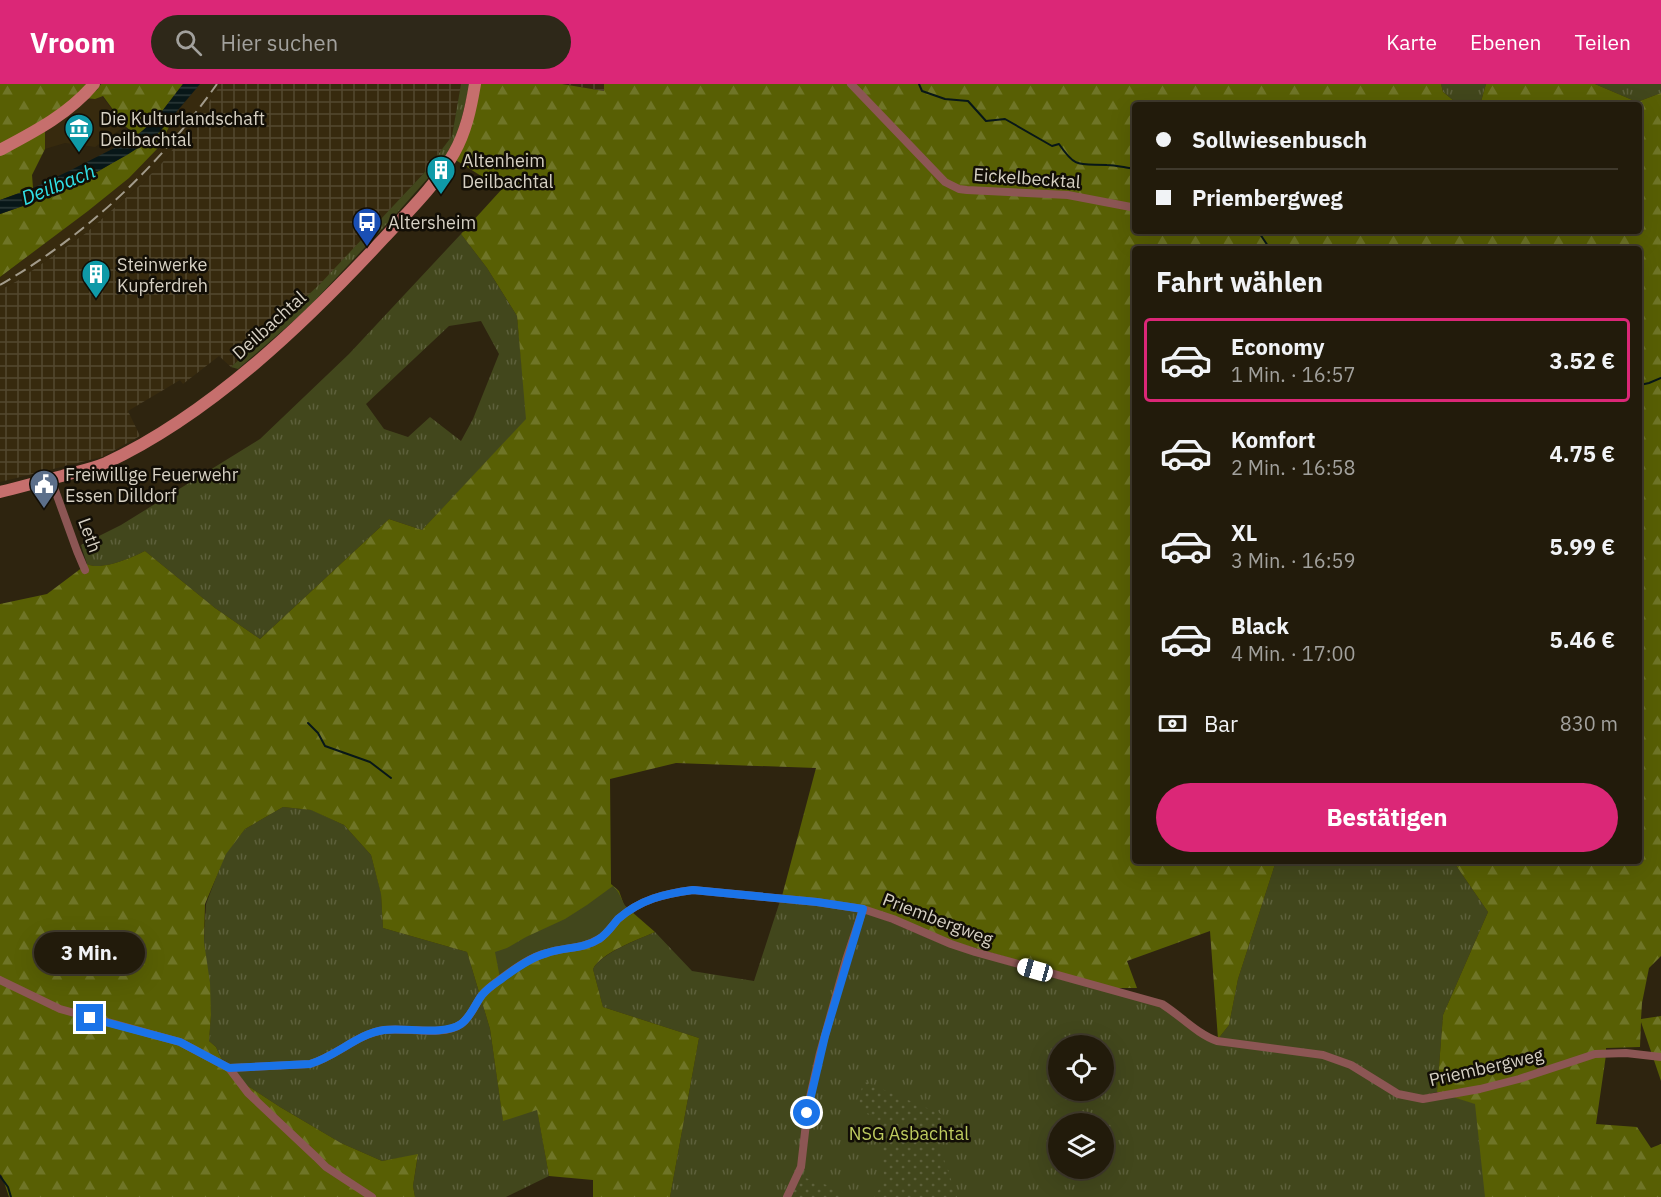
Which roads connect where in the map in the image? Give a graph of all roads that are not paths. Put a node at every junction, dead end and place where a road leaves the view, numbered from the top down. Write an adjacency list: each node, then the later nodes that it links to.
1 (94, 84): 4 (street)
2 (475, 84): 6 (street, Deilbachtal)
3 (851, 84): 5 (street, Eickelbecktal)
4 (0, 150)
5 (1132, 207)
6 (51, 478): 7 (street, Deilbachtal); 8 (street, Leth)
7 (0, 492)
8 (85, 570)
9 (863, 909): 11 (street, Priembergweg); 12 (street, Priembergweg); 14 (street)
10 (0, 980): 12 (street)
11 (1661, 1057)
12 (229, 1068): 13 (street)
13 (372, 1197)
14 (787, 1197)

